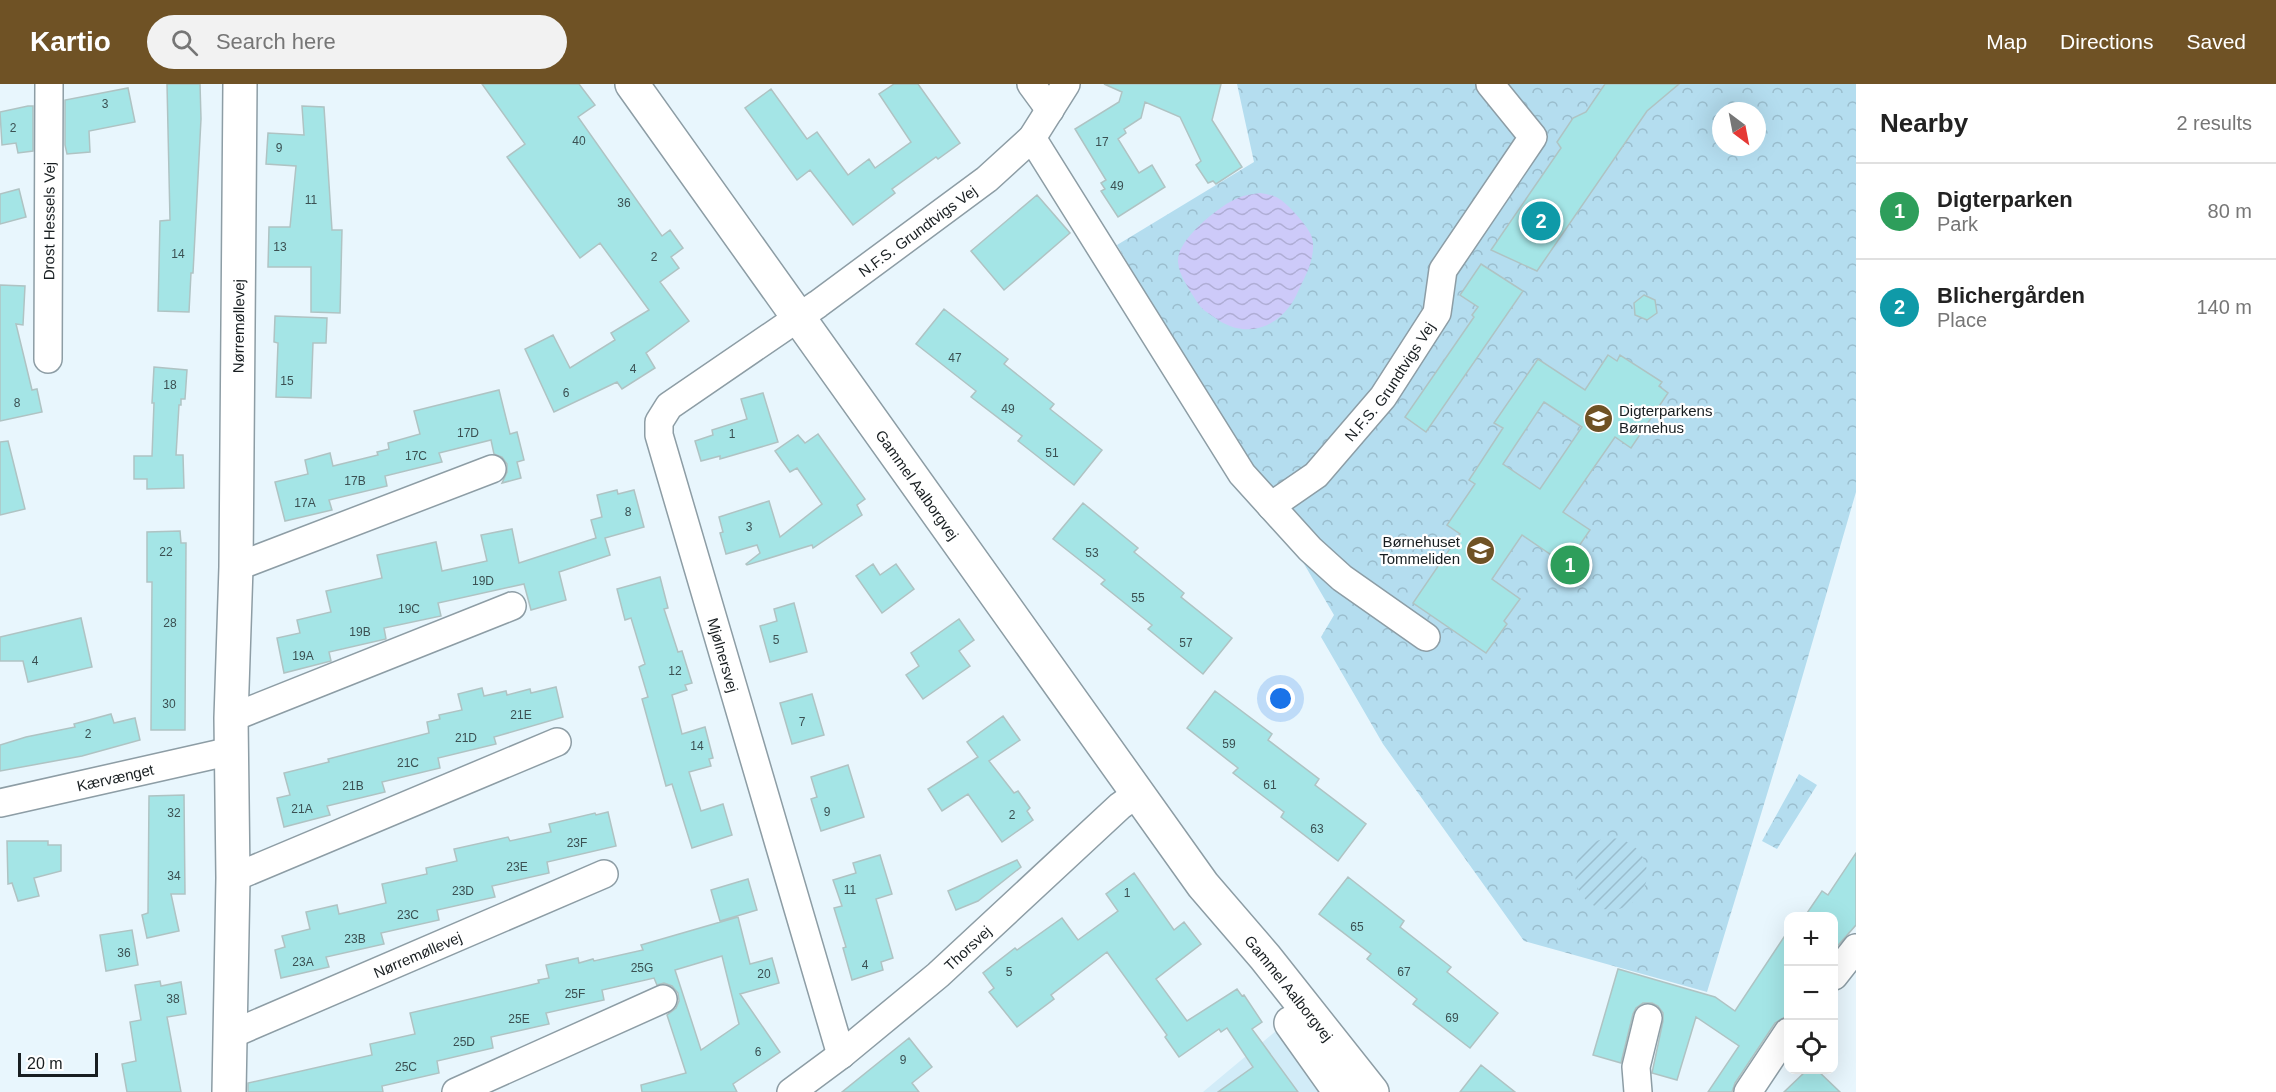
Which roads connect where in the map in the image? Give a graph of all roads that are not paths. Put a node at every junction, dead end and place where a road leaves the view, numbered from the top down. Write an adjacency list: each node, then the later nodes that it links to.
1 (49, 84): 10 (street, Drost Hessels Vej)
2 (240, 84): 13 (street, Nørremøllevej)
3 (632, 84): 9 (street, Gammel Aalborgvej)
4 (1030, 84): 7 (street)
5 (1066, 84): 7 (street, N.F.S. Grundtvigs Vej)
6 (1490, 84): 12 (street, N.F.S. Grundtvigs Vej)
7 (1050, 110): 8 (street, N.F.S. Grundtvigs Vej)
8 (1032, 138): 9 (street, N.F.S. Grundtvigs Vej); 12 (street)
9 (798, 316): 19 (street, Gammel Aalborgvej); 30 (street, Mjølnersvej)
10 (48, 359)
11 (492, 469): 13 (street)
12 (1271, 506): 15 (street)
13 (236, 567): 16 (street, Nørremøllevej)
14 (512, 606): 16 (street)
15 (1426, 637)
16 (231, 718): 18 (street, Nørremøllevej)
17 (557, 742): 22 (street)
18 (231, 751): 20 (street, Kærvænget); 22 (street, Nørremøllevej)
19 (1137, 794): 23 (street, Gammel Aalborgvej); 30 (street, Thorsvej)
20 (0, 803)
21 (604, 874): 28 (street, Nørremøllevej)
22 (233, 878): 28 (street, Nørremøllevej)
23 (1203, 885): 34 (street, Gammel Aalborgvej); 35 (street, Gammel Aalborgvej)
24 (1856, 948): 25 (street)
25 (1838, 970)
26 (663, 999): 32 (street)
27 (1648, 1018): 36 (street)
28 (230, 1035): 31 (street, Nørremøllevej)
29 (1784, 1038): 37 (street)
30 (841, 1055): 33 (street, Thorsvej)
31 (229, 1092)
32 (456, 1092)
33 (791, 1092)
34 (1340, 1092)
35 (1372, 1092)
36 (1638, 1092)
37 (1748, 1092)

